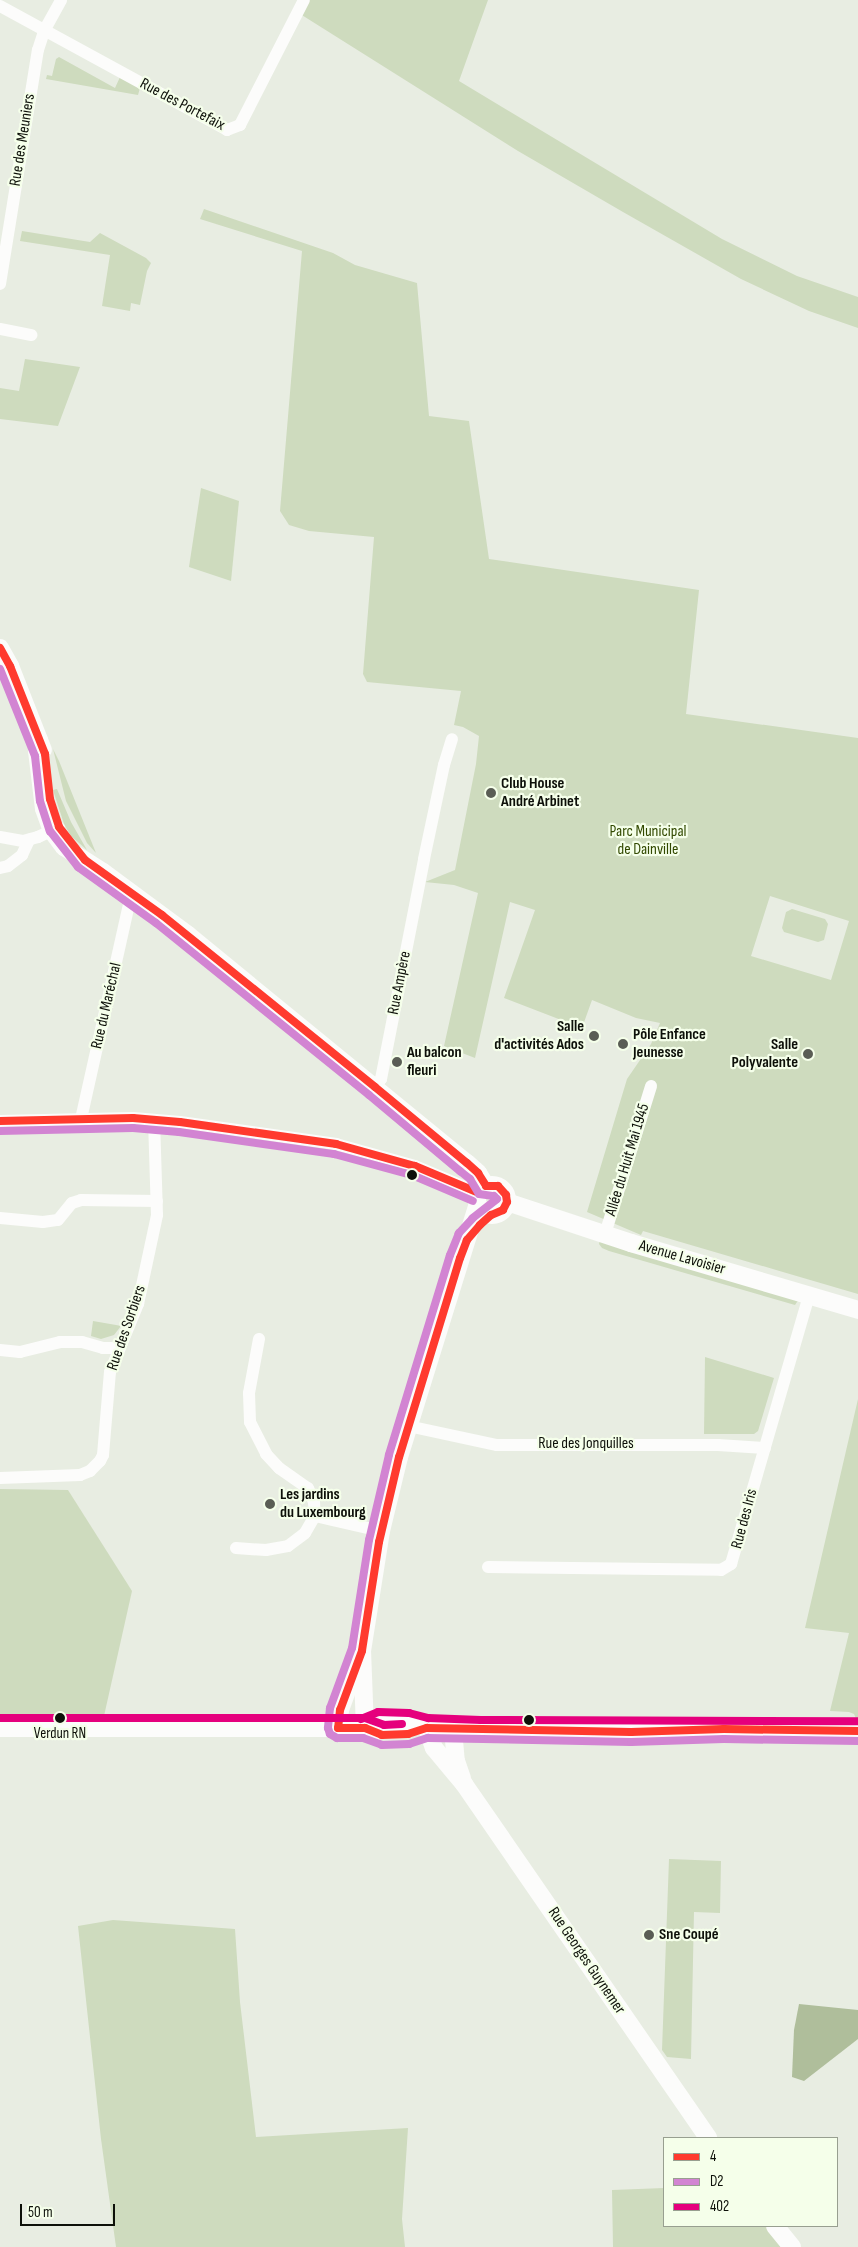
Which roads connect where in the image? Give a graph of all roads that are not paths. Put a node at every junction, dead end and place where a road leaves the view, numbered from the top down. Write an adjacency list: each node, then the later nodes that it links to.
1 (61, 0): 4 (street, Rue des Meuniers)
2 (304, 0): 4 (street, Rue des Portefaix)
3 (0, 6): 4 (street, Rue des Portefaix)
4 (44, 31): 5 (street, Rue des Meuniers)
5 (0, 284)
6 (0, 329): 7 (street)
7 (31, 335)
8 (0, 648): 10 (main road)
9 (452, 739): 16 (street, Rue Ampère)
10 (55, 829): 12 (street); 14 (main road)
11 (0, 837): 12 (street)
12 (29, 840): 13 (street)
13 (0, 868)
14 (134, 894): 16 (main road); 17 (street, Rue du Maréchal)
15 (651, 1086): 24 (street, Allée du Huit Mai 1945)
16 (376, 1088): 20 (main road)
17 (81, 1119): 18 (street); 19 (street)
18 (154, 1120): 20 (street); 21 (street, Rue des Sorbiers)
19 (0, 1121)
20 (484, 1199): 22 (main road); 22 (main road); 30 (main road)
21 (157, 1201): 23 (street); 28 (street, Rue des Sorbiers)
22 (507, 1202): 24 (main road, Avenue Lavoisier)
23 (0, 1218)
24 (605, 1234): 25 (main road, Avenue Lavoisier)
25 (809, 1296): 26 (main road, Avenue Lavoisier); 31 (street, Rue des Iris)
26 (858, 1310)
27 (259, 1339): 33 (street)
28 (119, 1348): 29 (street); 32 (street, Rue des Sorbiers)
29 (0, 1350)
30 (408, 1426): 31 (street, Rue des Jonquilles); 34 (main road)
31 (765, 1448): 36 (street, Rue des Iris)
32 (0, 1478)
33 (315, 1516): 34 (street); 35 (street)
34 (381, 1531): 37 (main road)
35 (236, 1548)
36 (488, 1567)
37 (362, 1651): 39 (main road); 40 (main road)
38 (0, 1728): 39 (main road)
39 (338, 1728): 40 (main road)
40 (365, 1728): 41 (main road)
41 (427, 1728): 42 (main road); 44 (main road)
42 (453, 1729): 43 (main road); 44 (main road)
43 (858, 1731)
44 (464, 1784): 45 (main road, Rue Georges Guynemer)
45 (707, 2137)
46 (776, 2227): 47 (main road)
47 (792, 2247)

